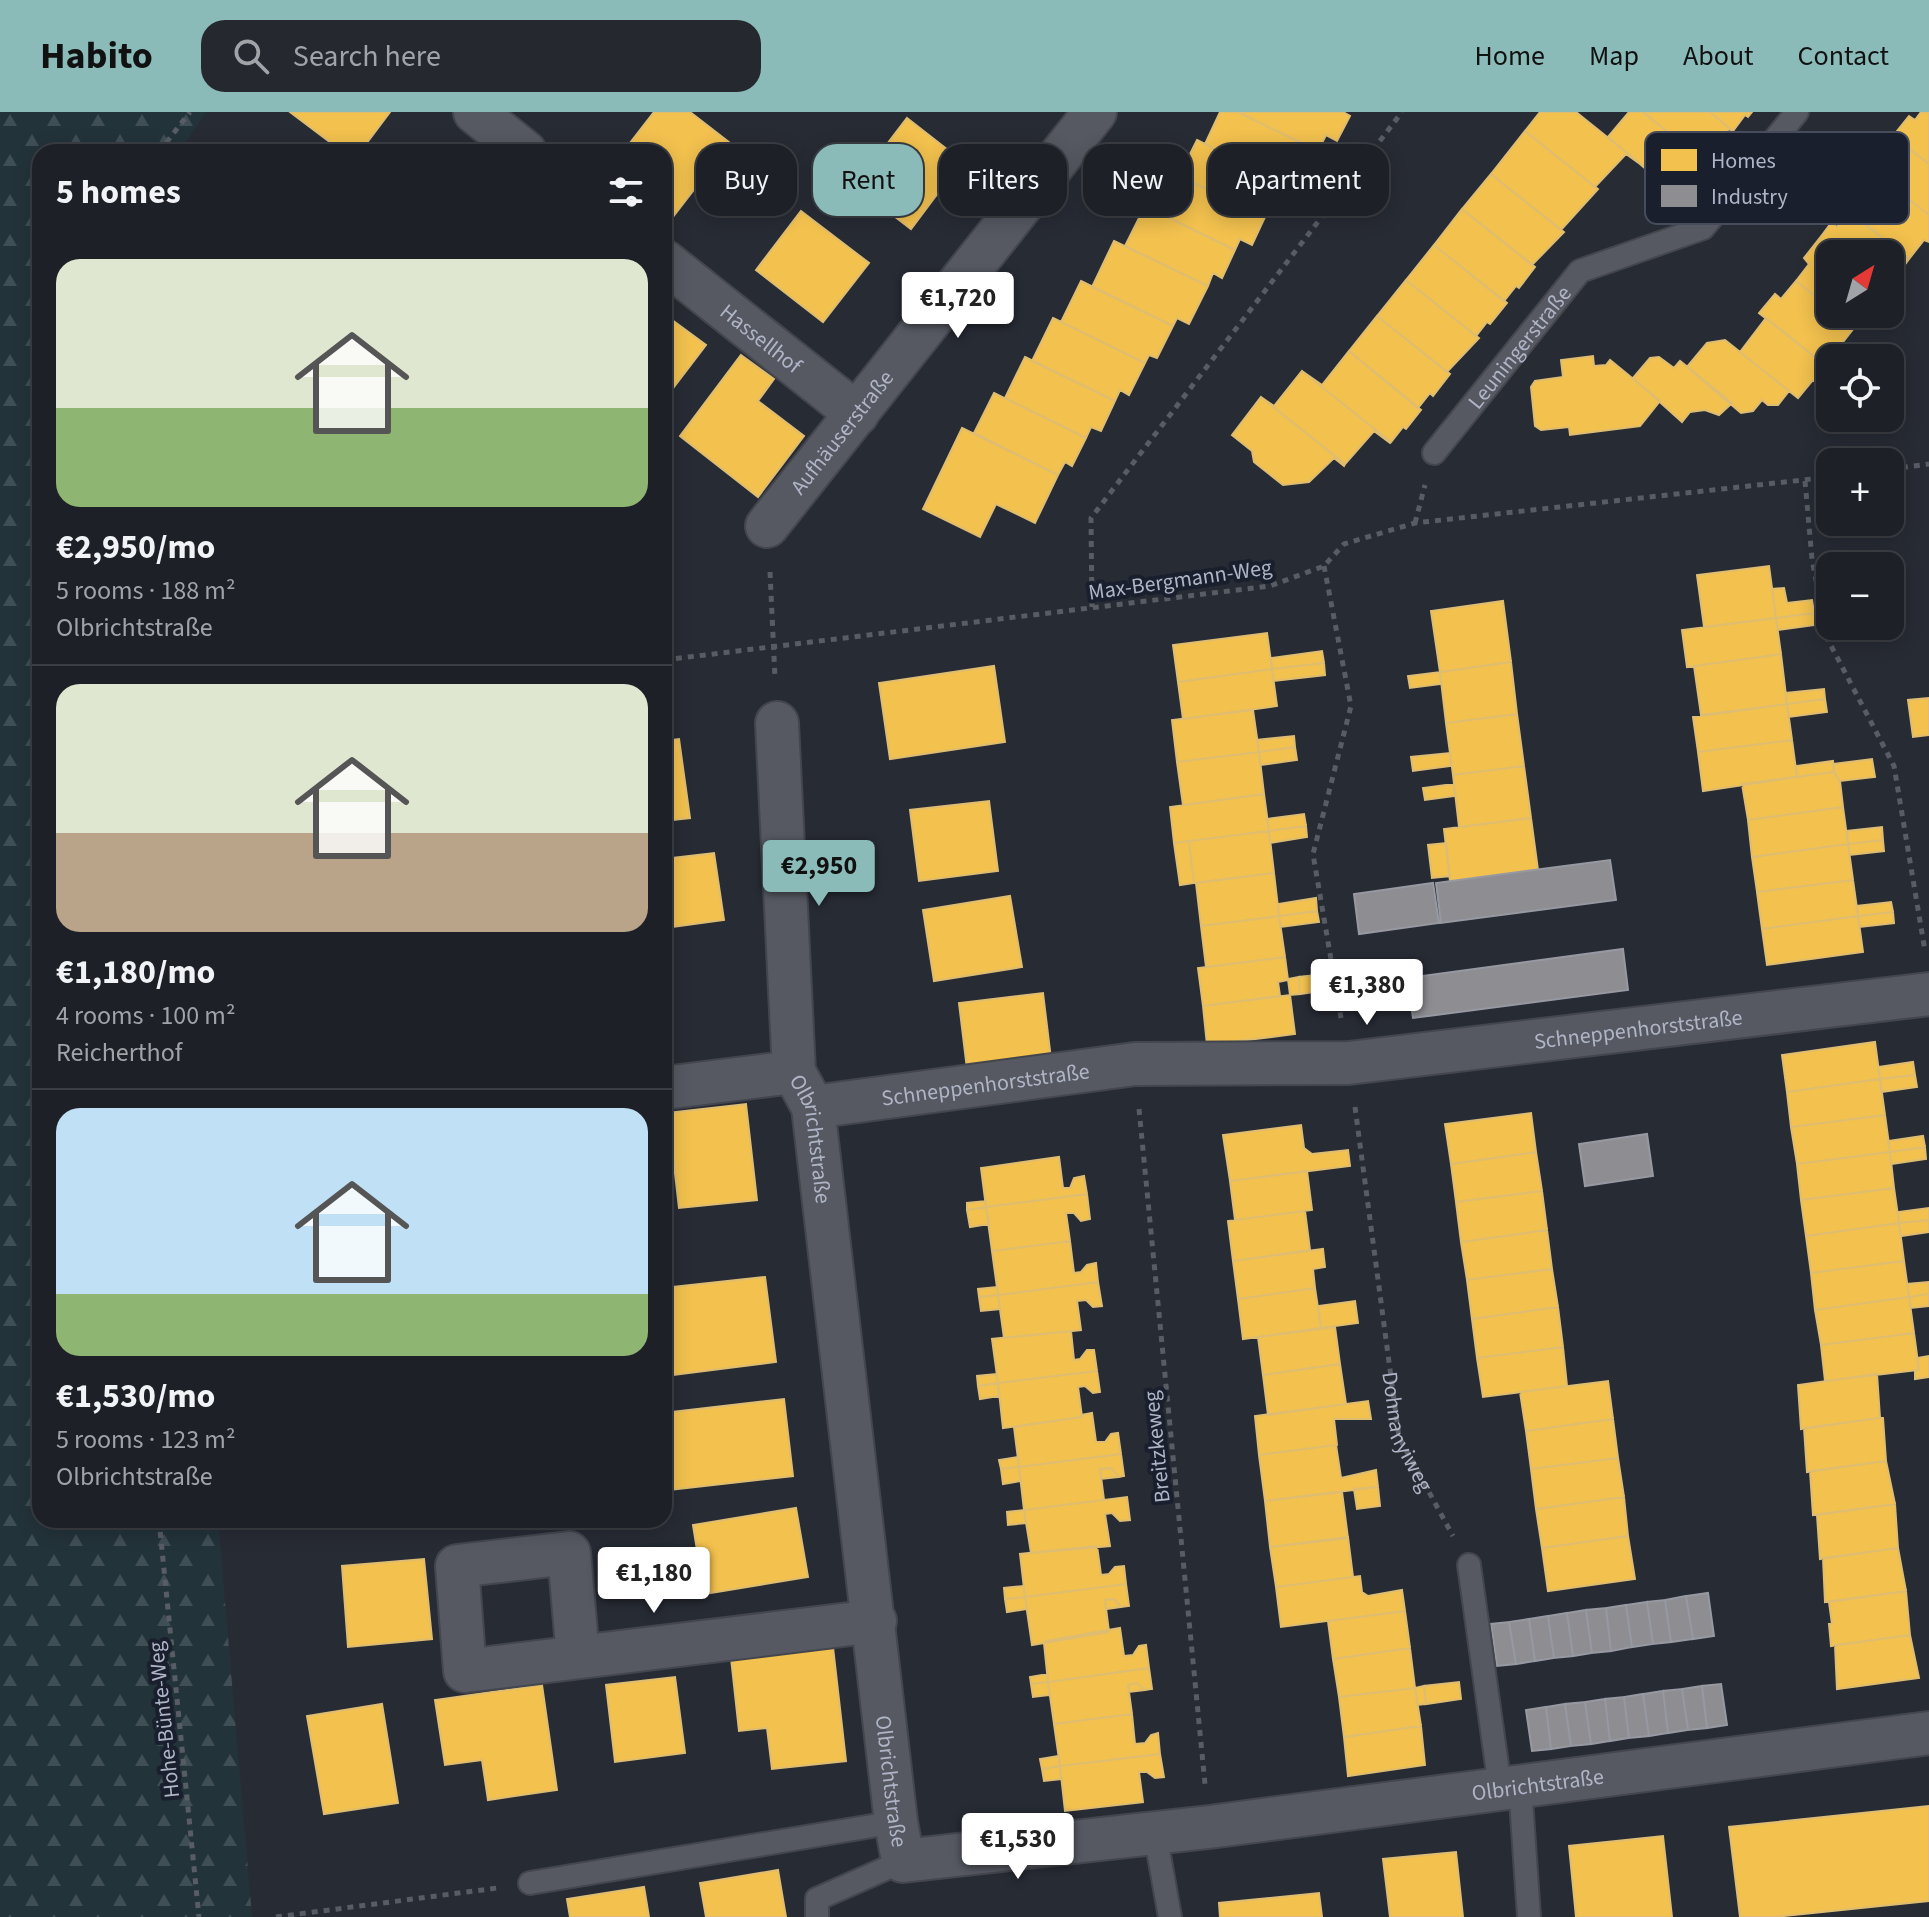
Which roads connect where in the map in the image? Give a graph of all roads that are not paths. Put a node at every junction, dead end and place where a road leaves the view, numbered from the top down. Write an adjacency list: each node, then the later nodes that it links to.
1 (475, 112): 5 (street)
2 (1095, 112): 8 (street, Aufhäuserstraße)
3 (1797, 112): 4 (lane, Leuningerstraße)
4 (1781, 132)
5 (515, 144)
6 (1706, 224): 9 (lane, Leuningerstraße)
7 (672, 267): 8 (street, Hassellhof)
8 (857, 414): 10 (street, Aufhäuserstraße)
9 (1434, 453)
10 (767, 526)
11 (777, 723): 14 (street, Olbrichtstraße)
12 (1928, 976): 14 (street, Schneppenhorststraße)
13 (672, 1088): 14 (street, Schneppenhorststraße)
14 (803, 1089): 16 (street, Olbrichtstraße)
15 (1469, 1565): 19 (lane)
16 (875, 1621): 17 (street); 21 (street, Olbrichtstraße)
17 (578, 1657)
18 (1929, 1733): 19 (street, Olbrichtstraße)
19 (1510, 1786): 20 (street, Olbrichtstraße); 25 (lane)
20 (1155, 1833): 21 (street, Olbrichtstraße); 24 (lane)
21 (900, 1842): 22 (lane); 23 (lane)
22 (530, 1883)
23 (817, 1917)
24 (1170, 1917)
25 (1529, 1917)

